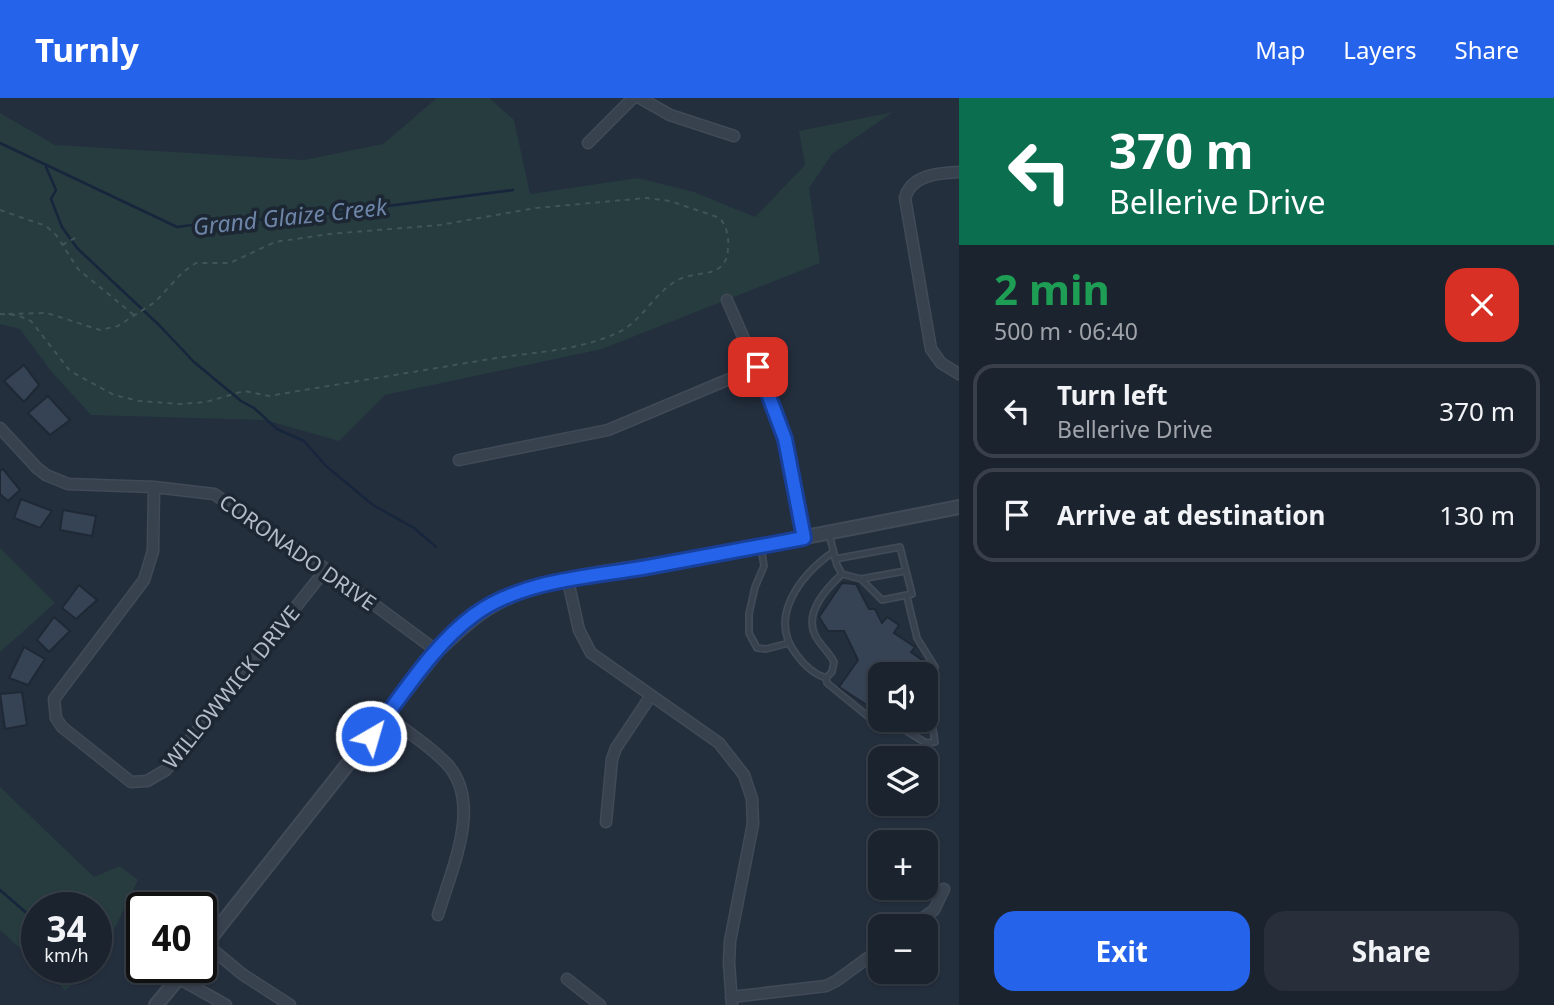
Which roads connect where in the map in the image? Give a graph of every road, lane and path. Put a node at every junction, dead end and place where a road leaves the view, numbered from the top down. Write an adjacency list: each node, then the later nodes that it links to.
1 (633, 98): 4 (street)
2 (640, 98): 3 (street)
3 (734, 136)
4 (588, 142)
5 (959, 172): 14 (street)
6 (0, 210): 8 (path)
7 (77, 237): 8 (path)
8 (63, 244): 12 (path)
9 (727, 300): 13 (street)
10 (0, 314): 11 (path)
11 (6, 314): 12 (path); 12 (path)
12 (136, 317)
13 (758, 367): 16 (street); 20 (street)
14 (959, 374)
15 (0, 428): 17 (street, CORONADO DRIVE)
16 (459, 460)
17 (154, 487): 24 (street, CORONADO DRIVE); 24 (street, WILLOWWICK DRIVE)
18 (959, 507): 19 (street)
19 (829, 533): 20 (street); 22 (lane)
20 (804, 538): 21 (street)
21 (761, 546): 28 (street); 30 (lane)
22 (833, 552): 23 (lane); 30 (lane)
23 (835, 559): 25 (lane); 26 (lane)
24 (326, 569): 31 (street, CORONADO DRIVE)
25 (905, 571): 27 (lane); 29 (lane)
26 (842, 574): 27 (lane); 32 (lane)
27 (861, 579): 29 (lane)
28 (568, 581): 31 (street); 33 (street)
29 (907, 597): 32 (lane)
30 (789, 643): 32 (lane)
31 (437, 651): 34 (street)
32 (826, 678)
33 (650, 697): 35 (street); 45 (street)
34 (387, 716): 38 (street); 39 (street)
35 (606, 822)
36 (944, 889): 37 (street)
37 (928, 914)
38 (438, 915)
39 (217, 931)
40 (217, 956): 48 (street)
41 (868, 958): 45 (street)
42 (567, 979): 49 (street)
43 (175, 983): 46 (street)
44 (196, 983): 47 (street)
45 (732, 1001)
46 (156, 1005)
47 (226, 1005)
48 (290, 1005)
49 (600, 1005)

